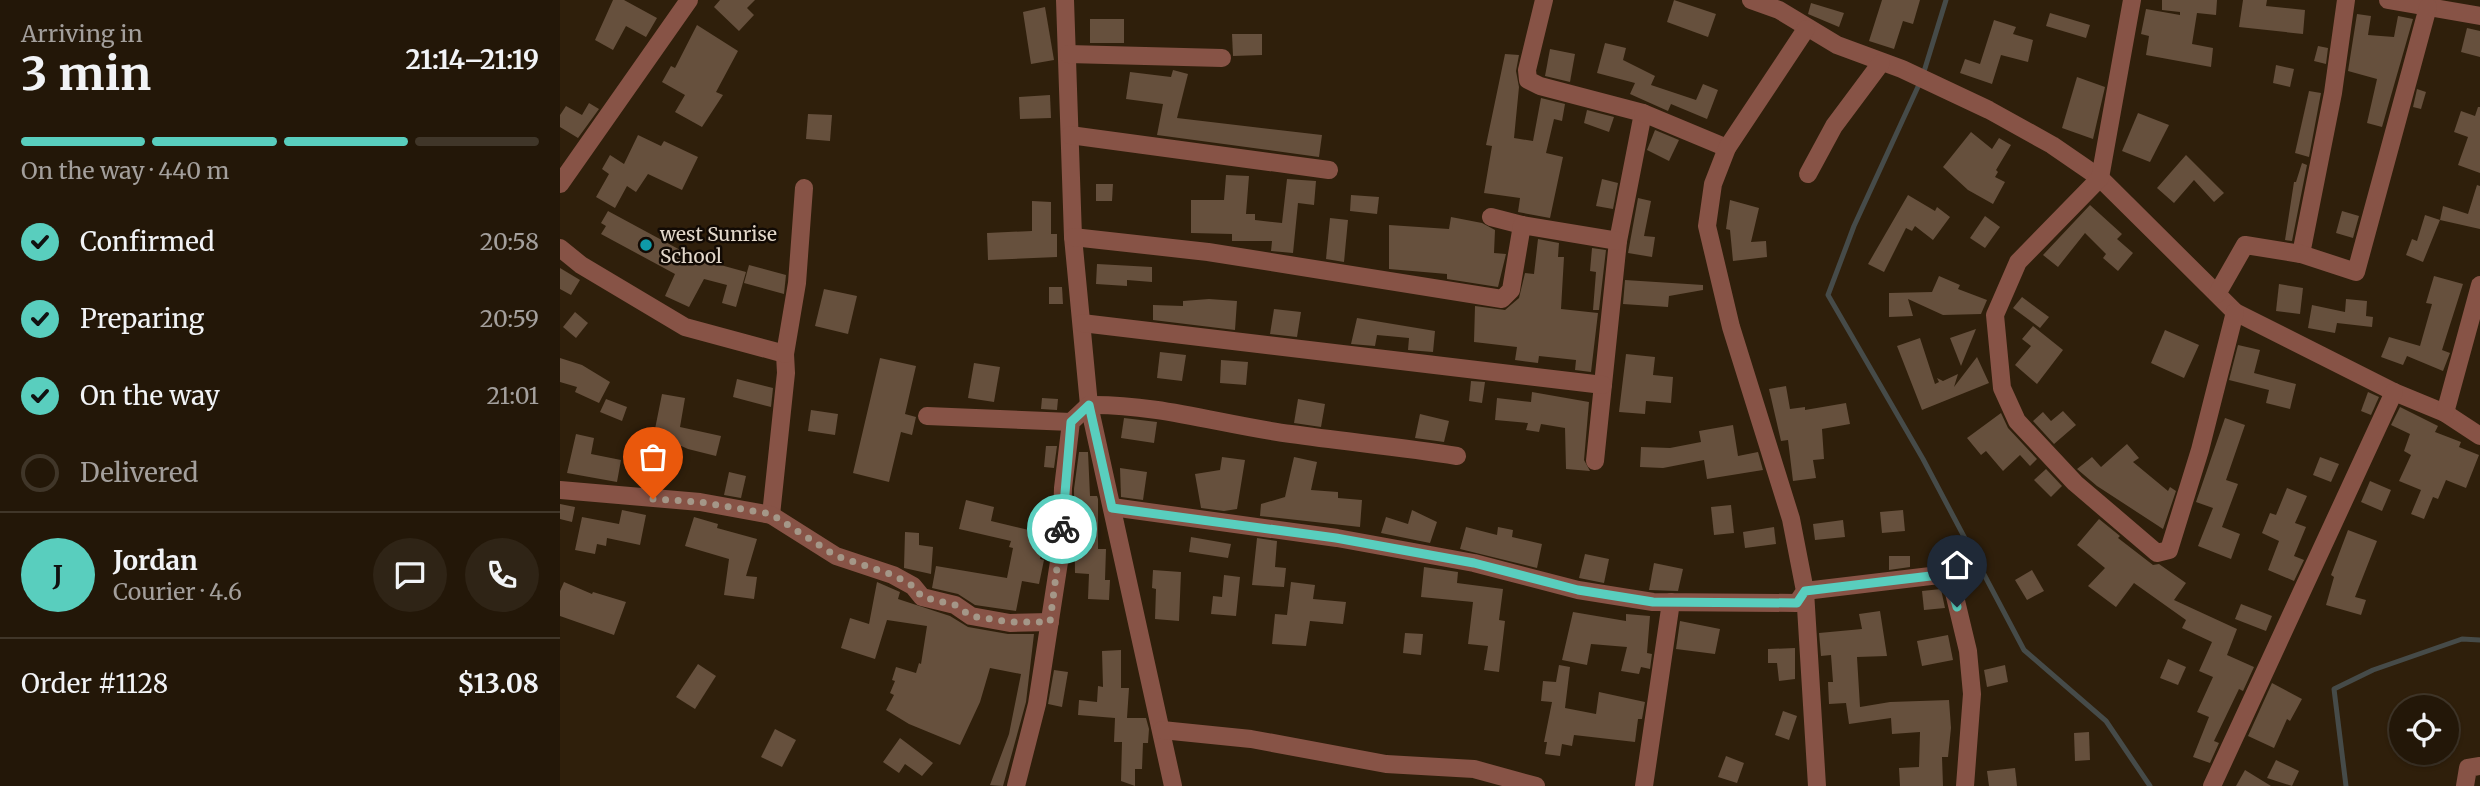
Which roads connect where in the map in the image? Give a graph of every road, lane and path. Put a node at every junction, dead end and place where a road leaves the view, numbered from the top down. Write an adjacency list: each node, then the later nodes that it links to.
1 (689, 0): 20 (street)
2 (1065, 0): 11 (street)
3 (1544, 0): 14 (street)
4 (1751, 0): 10 (street)
5 (2132, 0): 19 (street)
6 (2346, 0): 27 (street)
7 (2388, 0): 8 (street)
8 (2428, 6): 9 (street); 27 (street)
9 (2480, 16)
10 (1806, 29): 13 (street); 16 (street)
11 (1068, 54): 12 (street); 15 (street)
12 (1222, 58)
13 (1881, 63): 18 (street); 19 (street)
14 (1643, 113): 16 (street); 25 (street)
15 (1070, 135): 17 (street); 24 (street)
16 (1727, 148): 45 (street)
17 (1329, 170)
18 (1808, 174)
19 (2100, 178): 29 (street); 30 (street)
20 (560, 184)
21 (804, 188): 32 (street)
22 (1491, 216): 23 (street)
23 (1522, 225): 24 (street); 25 (street)
24 (1073, 237): 31 (street)
25 (1618, 241): 33 (street)
26 (560, 248): 32 (street)
27 (2301, 254): 29 (street)
28 (2480, 285): 36 (street)
29 (2217, 294): 30 (street)
30 (2235, 312): 34 (street)
31 (1082, 323): 33 (street); 35 (street)
32 (785, 354): 44 (street)
33 (1603, 385): 41 (street)
34 (2394, 392): 36 (street); 56 (street)
35 (1089, 405): 38 (street); 40 (street); 43 (street)
36 (2445, 413): 39 (street)
37 (927, 416): 38 (street)
38 (1071, 422): 47 (street)
39 (2480, 436)
40 (1457, 456)
41 (1595, 461)
42 (560, 490): 44 (street)
43 (1112, 508): 46 (street); 48 (street)
44 (771, 514): 47 (street)
45 (1805, 591): 46 (street); 54 (street); 55 (street)
46 (1671, 602): 53 (street)
47 (1050, 622): 50 (street)
48 (1162, 730): 51 (street); 52 (street)
49 (2480, 766): 57 (street)
50 (1016, 786)
51 (1174, 786)
52 (1536, 786)
53 (1644, 786)
54 (1817, 786)
55 (1965, 786)
56 (2211, 786)
57 (2465, 786)

